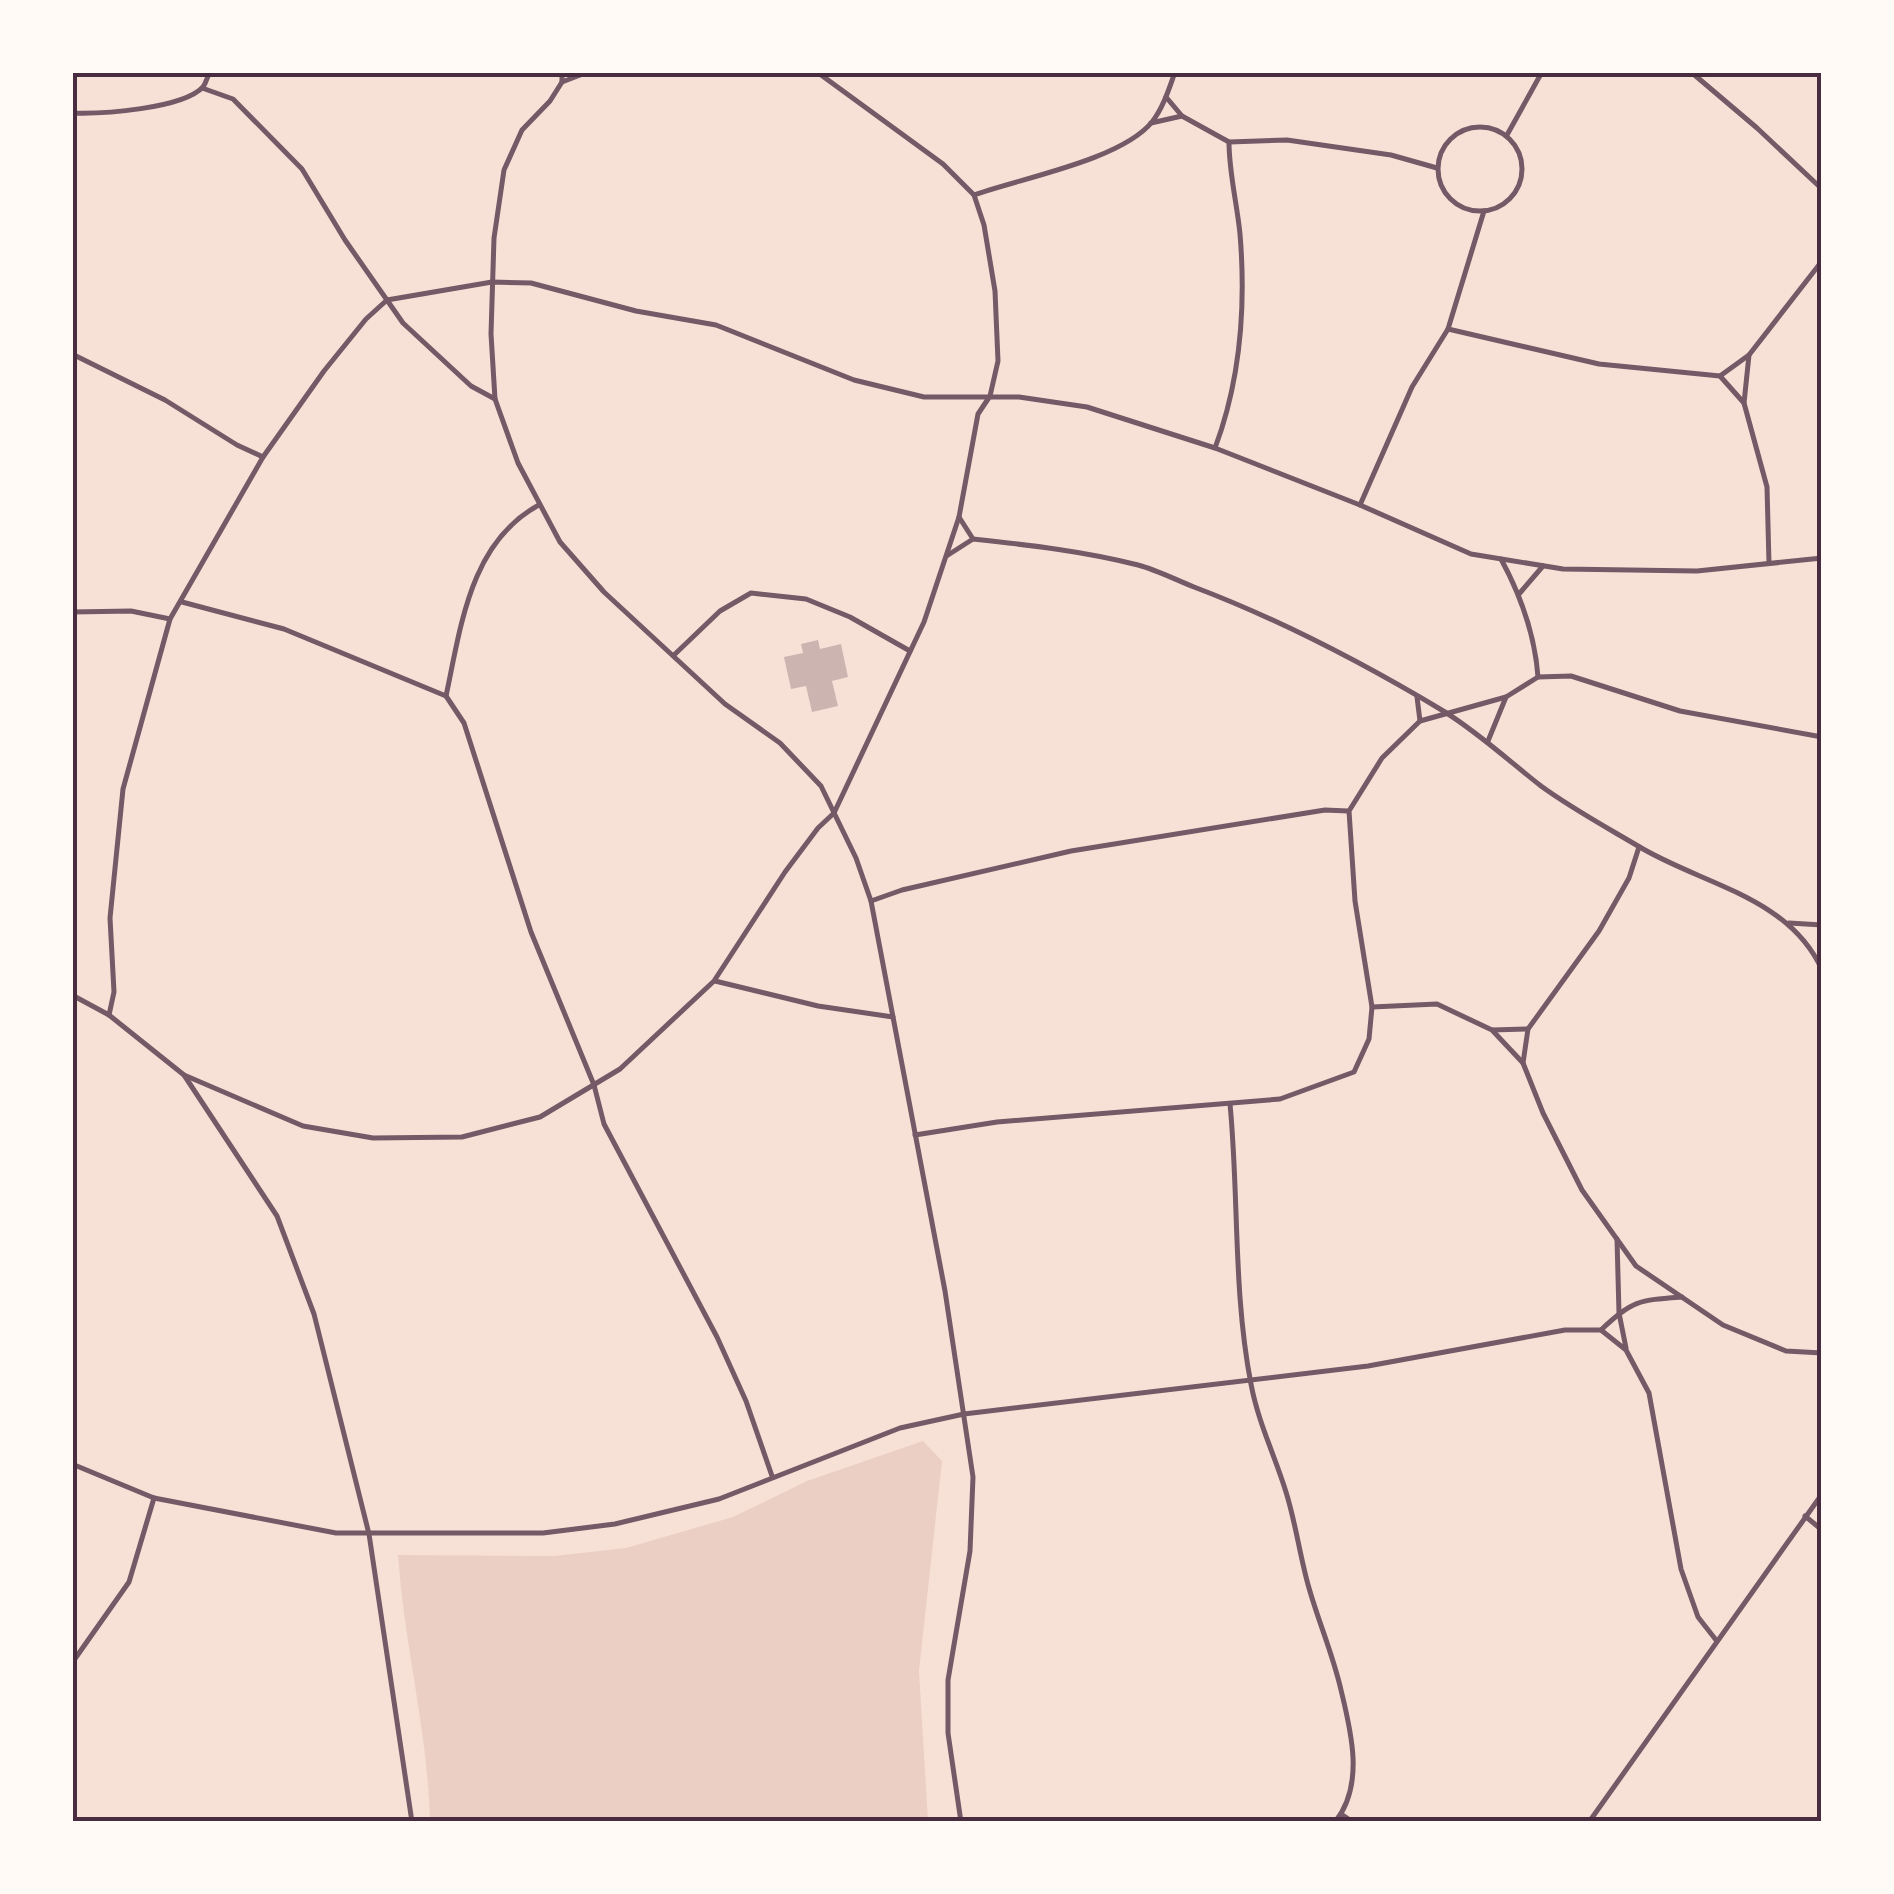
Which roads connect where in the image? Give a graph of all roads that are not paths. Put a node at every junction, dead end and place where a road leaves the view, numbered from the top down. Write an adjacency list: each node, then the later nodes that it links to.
1 (210, 72): 9 (lane)
2 (562, 72): 8 (lane)
3 (588, 72): 8 (lane)
4 (817, 72): 18 (lane)
5 (1175, 72): 10 (lane)
6 (1542, 72): 14 (lane)
7 (1691, 72): 17 (lane)
8 (562, 82): 21 (lane)
9 (202, 88): 11 (lane); 22 (lane)
10 (1166, 98): 12 (lane); 13 (lane)
11 (72, 113)
12 (1182, 116): 13 (lane); 15 (lane)
13 (1151, 124): 18 (lane)
14 (1507, 136): 16 (lane); 19 (lane)
15 (1229, 142): 16 (lane); 30 (lane)
16 (1437, 168): 19 (lane)
17 (1822, 188)
18 (974, 194): 27 (lane)
19 (1484, 211): 23 (lane)
20 (1822, 262): 25 (lane)
21 (492, 282): 22 (lane); 27 (lane); 28 (lane)
22 (387, 300): 28 (lane); 31 (lane)
23 (1448, 330): 26 (lane); 33 (lane)
24 (72, 354): 31 (lane)
25 (1748, 355): 26 (lane); 29 (lane)
26 (1720, 376): 29 (lane)
27 (990, 396): 30 (lane); 34 (lane)
28 (495, 399): 32 (lane)
29 (1744, 403): 39 (lane)
30 (1215, 448): 33 (lane)
31 (263, 457): 42 (lane)
32 (538, 505): 46 (lane); 48 (lane)
33 (1360, 505): 38 (lane)
34 (959, 517): 35 (lane); 36 (lane)
35 (973, 538): 36 (lane); 49 (lane)
36 (948, 555): 45 (lane)
37 (1822, 558): 39 (lane)
38 (1501, 559): 40 (lane); 41 (lane)
39 (1769, 564): 40 (lane)
40 (1543, 566): 41 (lane)
41 (1520, 594): 47 (lane)
42 (182, 602): 44 (lane); 48 (lane)
43 (72, 612): 44 (lane)
44 (170, 619): 67 (lane)
45 (910, 651): 46 (lane); 56 (lane)
46 (674, 655): 56 (lane)
47 (1538, 677): 50 (lane); 53 (lane)
48 (446, 696): 73 (lane)
49 (1417, 697): 51 (lane); 52 (lane)
50 (1506, 698): 51 (lane); 54 (lane)
51 (1444, 712): 52 (lane); 54 (lane)
52 (1420, 721): 55 (lane)
53 (1822, 737)
54 (1488, 741): 57 (lane)
55 (1350, 812): 58 (lane); 66 (lane)
56 (834, 813): 58 (lane); 64 (lane)
57 (1639, 847): 59 (lane); 69 (lane)
58 (870, 901): 68 (lane)
59 (1786, 922): 60 (lane); 62 (lane)
60 (1822, 925)
61 (1822, 940): 62 (lane)
62 (1812, 949): 63 (lane)
63 (1822, 970)
64 (714, 982): 68 (lane); 73 (lane)
65 (72, 995): 67 (lane)
66 (1372, 1007): 70 (lane); 74 (lane)
67 (109, 1015): 72 (lane)
68 (893, 1017): 75 (lane)
69 (1528, 1029): 70 (lane); 71 (lane)
70 (1492, 1030): 71 (lane)
71 (1523, 1063): 76 (lane)
72 (184, 1075): 73 (lane); 90 (lane)
73 (594, 1084): 85 (lane)
74 (1230, 1104): 75 (lane); 82 (lane)
75 (915, 1135): 83 (lane)
76 (1617, 1236): 77 (lane); 78 (lane)
77 (1685, 1297): 78 (lane); 81 (lane)
78 (1619, 1313): 79 (lane); 80 (lane)
79 (1601, 1330): 80 (lane); 82 (lane)
80 (1626, 1350): 91 (lane)
81 (1822, 1354)
82 (1250, 1379): 83 (lane); 93 (lane)
83 (964, 1414): 85 (lane); 95 (lane)
84 (72, 1464): 87 (lane)
85 (772, 1476): 90 (lane)
86 (1822, 1494): 88 (lane)
87 (154, 1498): 90 (lane); 92 (lane)
88 (1805, 1516): 89 (lane); 91 (lane)
89 (1822, 1530)
90 (369, 1534): 94 (lane)
91 (1716, 1640): 98 (lane)
92 (72, 1663)
93 (1341, 1814): 96 (lane); 97 (lane)
94 (412, 1822)
95 (960, 1822)
96 (1335, 1822)
97 (1353, 1822)
98 (1589, 1822)

